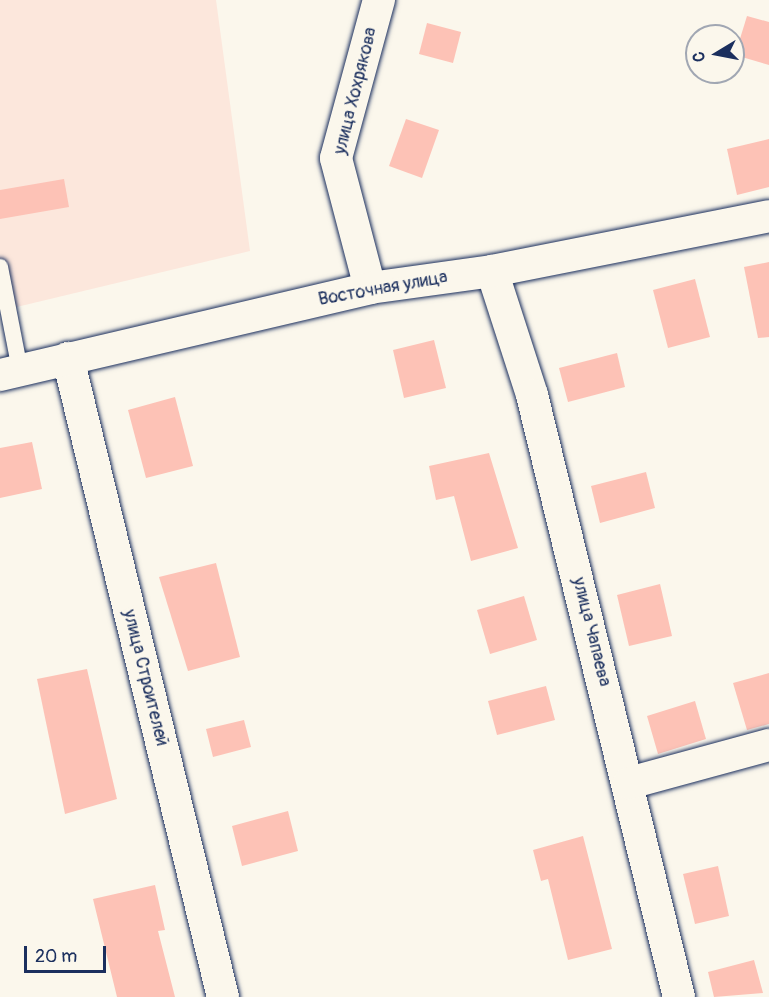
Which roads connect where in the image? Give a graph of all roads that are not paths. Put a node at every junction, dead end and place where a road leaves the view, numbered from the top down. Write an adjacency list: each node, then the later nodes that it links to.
1 (379, 0): 5 (street, улица Хохрякова)
2 (769, 216): 4 (street, Восточная улица)
3 (0, 267): 7 (lane)
4 (492, 271): 5 (street, Восточная улица); 9 (street, улица Чапаева)
5 (370, 288): 6 (street, Восточная улица)
6 (68, 358): 7 (street, Восточная улица); 10 (street, улица Строителей)
7 (10, 372)
8 (769, 745): 9 (street)
9 (629, 783): 11 (street, улица Чапаева)
10 (223, 997)
11 (679, 997)

